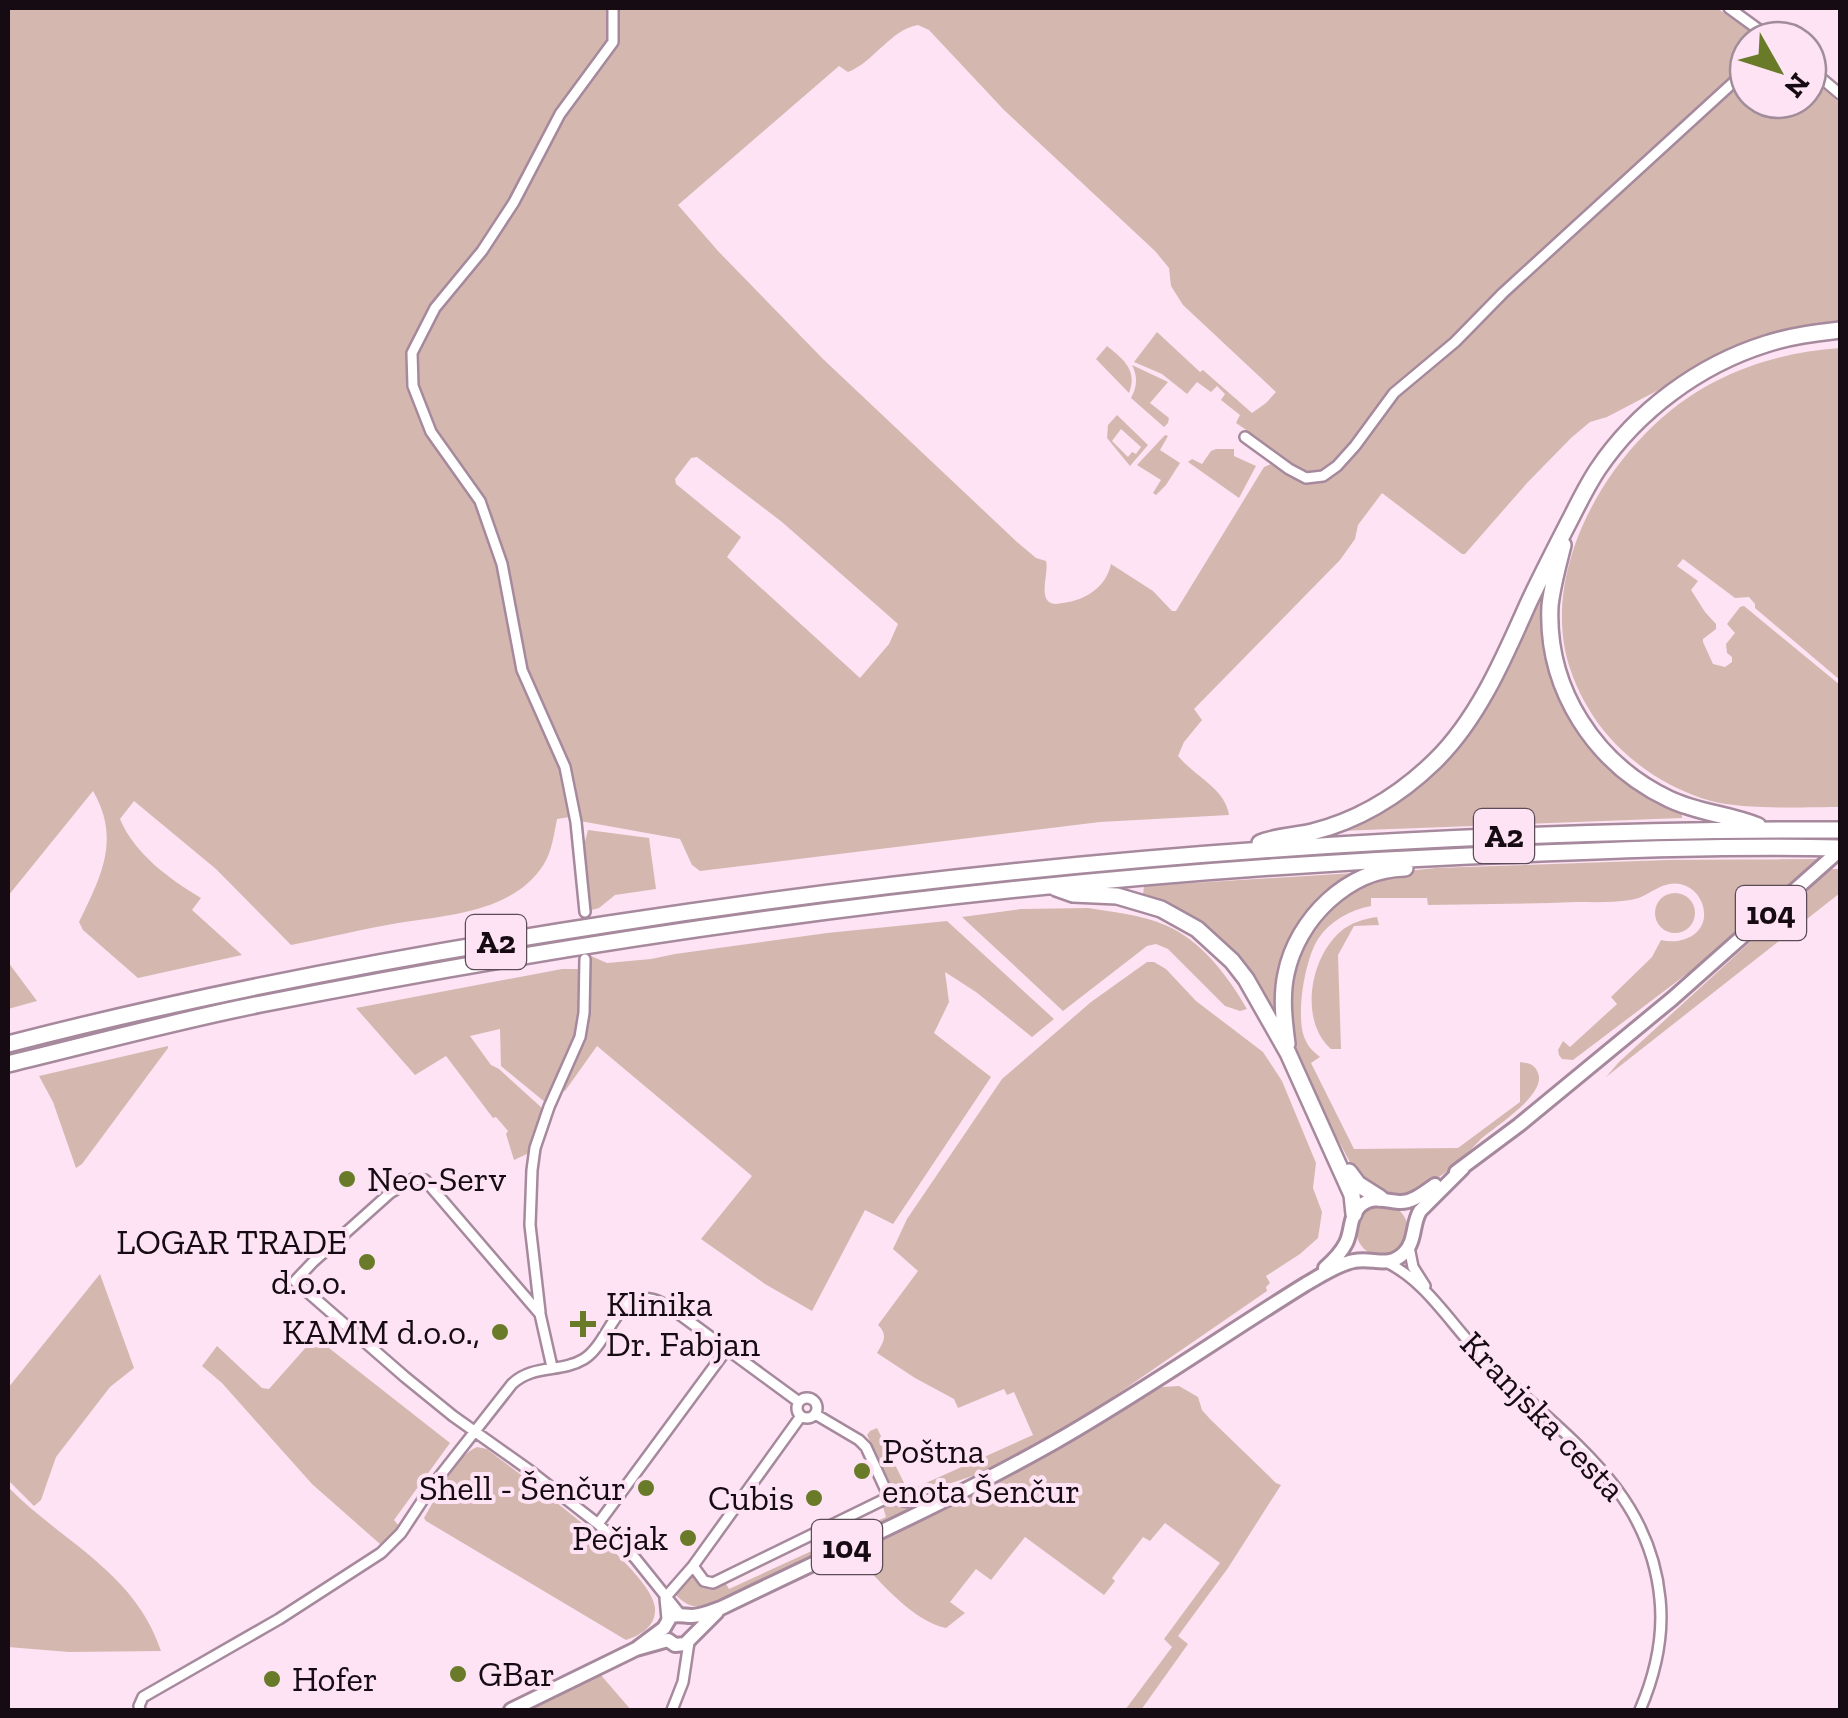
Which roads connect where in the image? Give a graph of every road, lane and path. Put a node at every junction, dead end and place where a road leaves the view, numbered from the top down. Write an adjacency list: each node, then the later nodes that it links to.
1 (614, 8): 12 (street)
2 (1728, 86): 4 (street)
3 (1840, 330): 5 (highway)
4 (1245, 437)
5 (1572, 518): 6 (highway); 9 (highway)
6 (1766, 830): 7 (highway, A2); 9 (highway, A2)
7 (1840, 830)
8 (1840, 849): 10 (highway, A2); 18 (main road, 104)
9 (1242, 851): 14 (highway, A2)
10 (1447, 857): 11 (highway, A2); 15 (highway)
11 (1047, 886): 15 (highway); 16 (highway, A2)
12 (584, 912)
13 (586, 959): 28 (street)
14 (8, 1044)
15 (1288, 1053): 17 (highway)
16 (8, 1064)
17 (1334, 1153): 19 (highway); 20 (highway)
18 (1463, 1168): 19 (main road, 104); 21 (main road, 104)
19 (1389, 1200): 20 (main road, 104); 21 (main road)
20 (1354, 1214): 22 (main road, 104)
21 (1414, 1229): 23 (main road, 104)
22 (1349, 1234): 24 (main road); 26 (main road, 104)
23 (1409, 1247): 25 (main road); 27 (street)
24 (1368, 1260): 25 (main road, 104); 26 (main road, 104)
25 (1386, 1262): 27 (street)
26 (1308, 1283): 35 (main road, 104)
27 (1434, 1301): 44 (street, Kranjska cesta)
28 (540, 1314): 30 (street); 34 (street)
29 (727, 1349): 30 (street); 31 (street); 37 (street)
30 (552, 1367): 34 (street)
31 (799, 1402): 32 (street); 33 (street)
32 (815, 1414): 33 (street); 36 (street)
33 (801, 1416): 38 (street)
34 (474, 1430): 37 (street); 41 (street)
35 (974, 1486): 36 (street); 40 (main road, 104)
36 (889, 1497): 38 (street)
37 (598, 1524): 39 (street)
38 (693, 1566): 39 (street)
39 (665, 1598): 40 (street)
40 (678, 1630): 42 (main road); 43 (street)
41 (140, 1710)
42 (511, 1710)
43 (672, 1710)
44 (1640, 1710)

